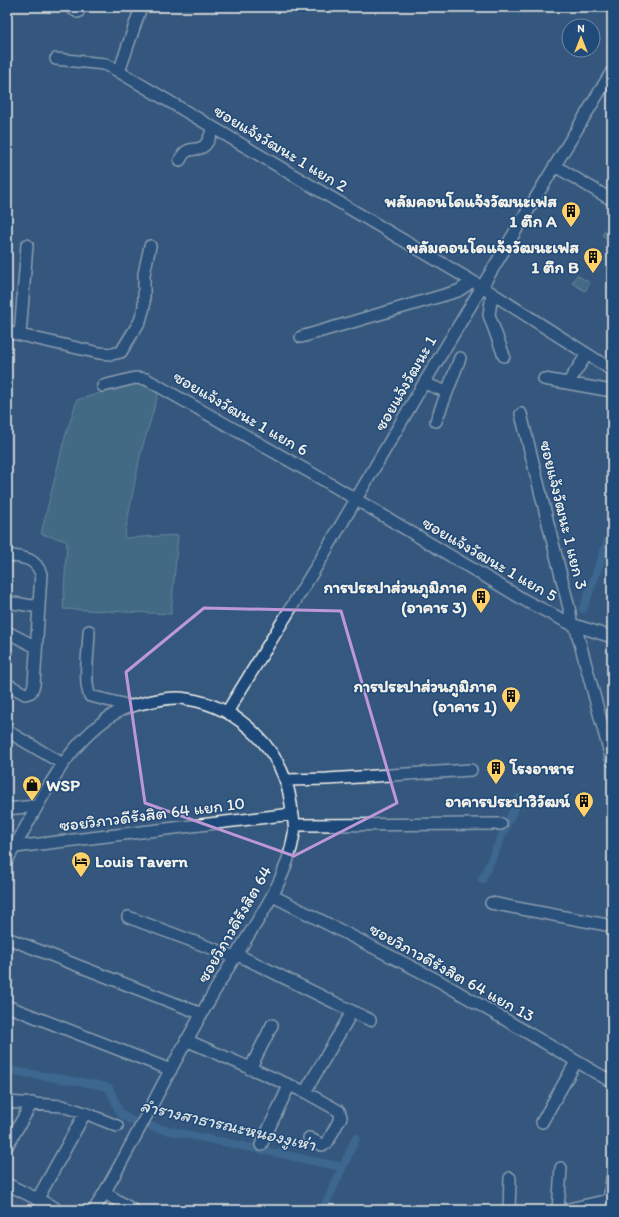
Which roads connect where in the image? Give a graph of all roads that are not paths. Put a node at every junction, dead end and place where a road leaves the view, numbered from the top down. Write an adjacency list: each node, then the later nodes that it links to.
1 (141, 7): 4 (street)
2 (56, 59): 4 (street, ซอยแจ้งวัฒนะ 1 แยก 2)
3 (612, 71): 7 (street, ซอยแจ้งวัฒนะ 1)
4 (119, 72): 5 (street, ซอยแจ้งวัฒนะ 1 แยก 2)
5 (213, 128): 6 (street); 11 (street, ซอยแจ้งวัฒนะ 1 แยก 2)
6 (180, 160)
7 (555, 166): 8 (street); 12 (street, ซอยแจ้งวัฒนะ 1)
8 (612, 200)
9 (27, 245): 15 (street)
10 (150, 246): 15 (street)
11 (470, 280): 12 (street, ซอยแจ้งวัฒนะ 1 แยก 2); 16 (street)
12 (482, 287): 13 (street, ซอยแจ้งวัฒนะ 1 แยก 2); 22 (street, ซอยแจ้งวัฒนะ 1)
13 (492, 294): 17 (street, ซอยแจ้งวัฒนะ 1 แยก 2); 18 (street)
14 (7, 332): 15 (street)
15 (20, 335)
16 (301, 337)
17 (587, 354): 20 (street, ซอยแจ้งวัฒนะ 1 แยก 2); 23 (street)
18 (504, 356)
19 (460, 358): 26 (street)
20 (612, 370)
21 (544, 379): 23 (street)
22 (424, 383): 26 (street); 29 (street, ซอยแจ้งวัฒนะ 1)
23 (568, 383): 25 (street)
24 (103, 386): 29 (street, ซอยแจ้งวัฒนะ 1 แยก 6)
25 (612, 391)
26 (447, 392): 28 (street)
27 (521, 414): 33 (street, ซอยแจ้งวัฒนะ 1 แยก 3)
28 (436, 421)
29 (357, 500): 33 (street, ซอยแจ้งวัฒนะ 1 แยก 5); 40 (street, ซอยแจ้งวัฒนะ 1)
30 (7, 555): 32 (street)
31 (7, 602): 32 (street)
32 (39, 607): 37 (street)
33 (573, 624): 36 (street, ซอยแจ้งวัฒนะ 1 แยก 5); 42 (street, ซอยแจ้งวัฒนะ 1 แยก 3)
34 (89, 631): 39 (street)
35 (7, 632): 37 (street)
36 (612, 637)
37 (36, 647): 38 (street)
38 (7, 684)
39 (131, 706): 40 (street, ซอยวิภาวดีรังสิต 64); 43 (street, ซอยวิภาวดีรังสิต 64)
40 (227, 712): 45 (street, ซอยวิภาวดีรังสิต 64)
41 (7, 731): 43 (street)
42 (612, 761)
43 (63, 764): 46 (street, ซอยวิภาวดีรังสิต 64)
44 (470, 770): 45 (street)
45 (286, 780): 48 (street, ซอยวิภาวดีรังสิต 64)
46 (36, 806): 47 (street); 50 (street, ซอยวิภาวดีรังสิต 64)
47 (7, 809)
48 (293, 819): 49 (street, ซอยวิภาวดีรังสิต 64 แยก 10); 50 (street, ซอยวิภาวดีรังสิต 64 แยก 10); 52 (street, ซอยวิภาวดีรังสิต 64)
49 (501, 824)
50 (15, 847): 51 (street, ซอยวิภาวดีรังสิต 64)
51 (7, 860)
52 (273, 896): 57 (street, ซอยวิภาวดีรังสิต 64); 64 (street, ซอยวิภาวดีรังสิต 64 แยก 13)
53 (491, 903): 55 (street)
54 (128, 917): 57 (street)
55 (612, 926)
56 (7, 938): 60 (street)
57 (236, 956): 59 (street); 60 (street, ซอยวิภาวดีรังสิต 64)
58 (7, 1006): 66 (street)
59 (352, 1012): 61 (street); 69 (street)
60 (202, 1014): 63 (street, ซอยวิภาวดีรังสิต 64)
61 (370, 1020)
62 (272, 1025): 65 (street)
63 (186, 1040): 65 (street); 66 (street, ซอยวิภาวดีรังสิต 64)
64 (576, 1062): 67 (street, ซอยวิภาวดีรังสิต 64 แยก 13); 73 (street)
65 (250, 1068): 68 (street)
66 (171, 1070): 82 (street, ซอยวิภาวดีรังสิต 64)
67 (612, 1082)
68 (289, 1086): 69 (street); 76 (street)
69 (305, 1092): 75 (street)
70 (7, 1102): 71 (street)
71 (32, 1103): 72 (street); 77 (street)
72 (85, 1113): 74 (street); 83 (street)
73 (542, 1122)
74 (117, 1126)
75 (309, 1138)
76 (261, 1145)
77 (7, 1146)
78 (561, 1168): 89 (street)
79 (510, 1178): 88 (street)
80 (612, 1179): 84 (street)
81 (7, 1184): 83 (street)
82 (105, 1193): 86 (street, ซอยวิภาวดีรังสิต 64); 87 (street)
83 (37, 1200): 85 (street)
84 (610, 1205): 90 (street)
85 (55, 1208)
86 (94, 1210)
87 (133, 1210)
88 (509, 1210)
89 (558, 1210)
90 (564, 1210)

